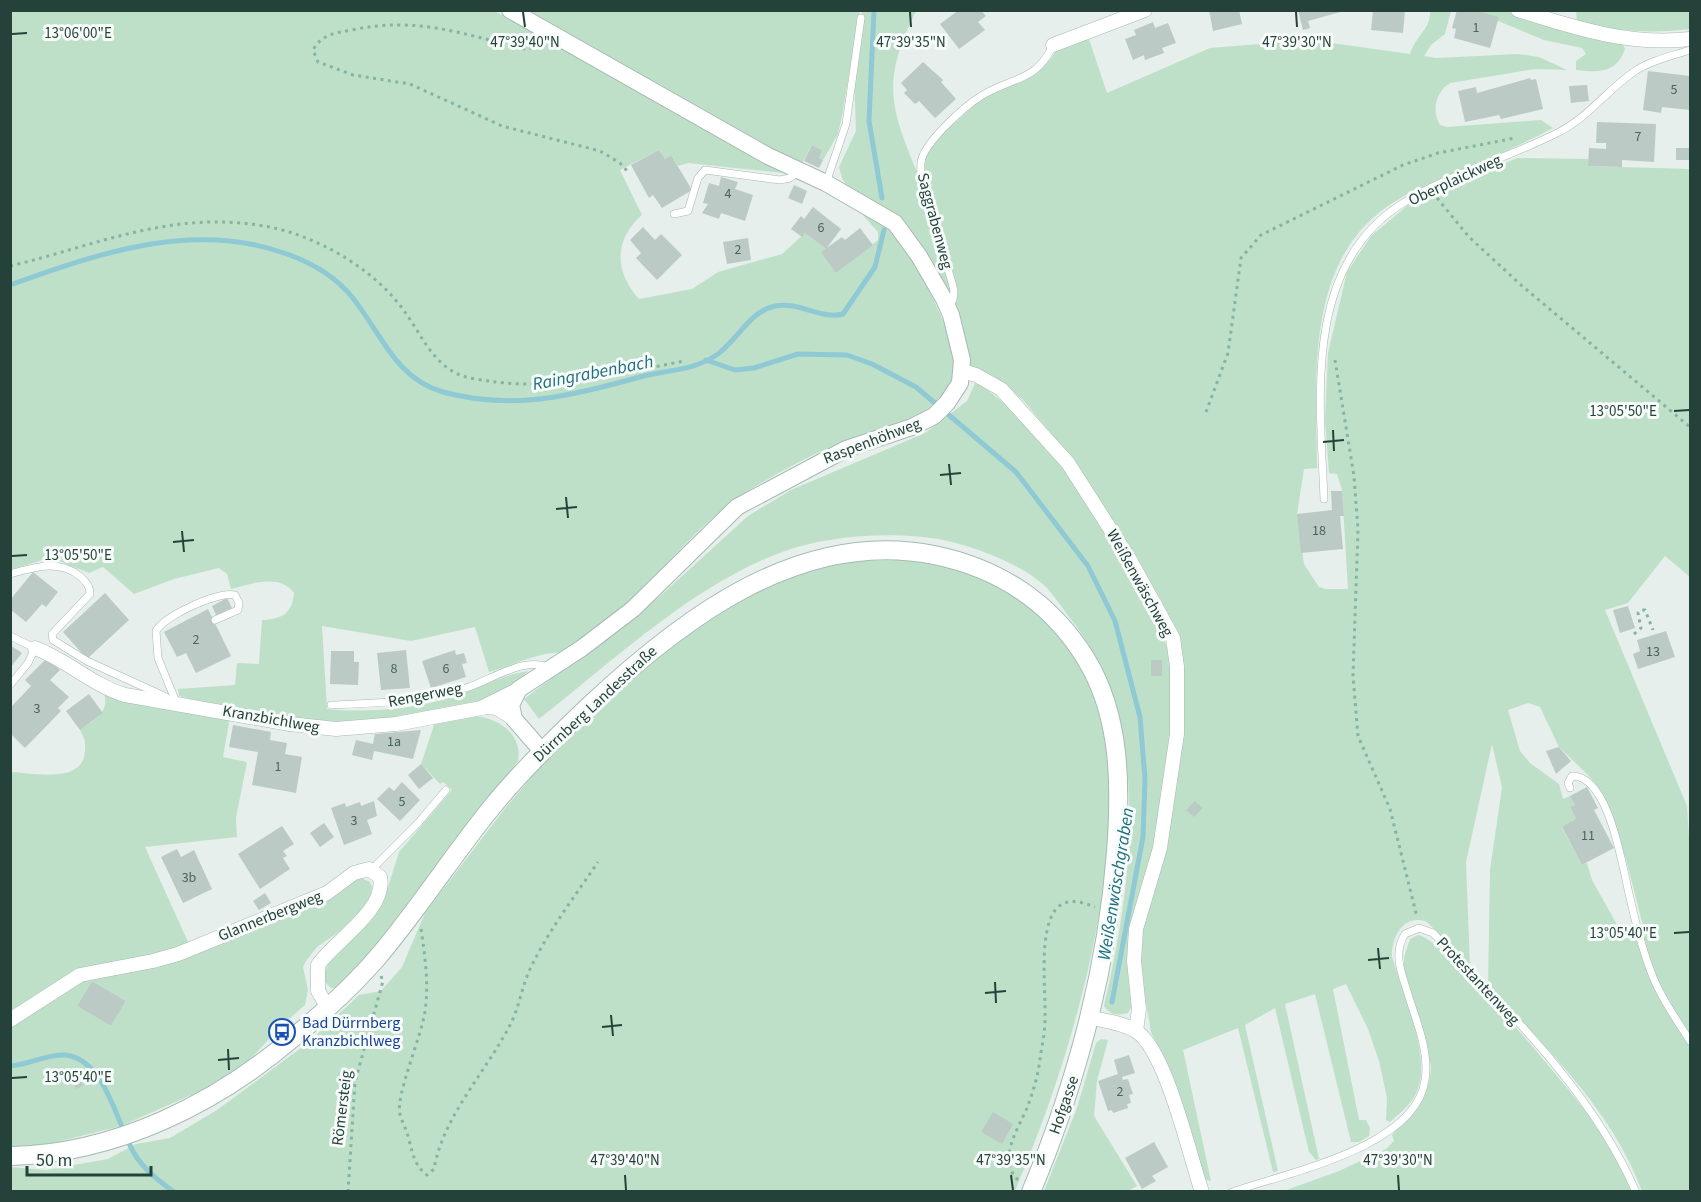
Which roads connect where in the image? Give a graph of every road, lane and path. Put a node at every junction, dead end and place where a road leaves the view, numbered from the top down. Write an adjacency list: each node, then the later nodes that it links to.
1 (510, 10): 5 (street)
2 (1145, 10): 7 (street, Saggrabenweg)
3 (1518, 10): 6 (street)
4 (861, 18): 12 (lane)
5 (551, 33): 10 (street); 11 (path)
6 (1690, 39)
7 (1053, 45): 16 (lane, Saggrabenweg)
8 (1690, 50): 13 (lane, Oberplaickweg)
9 (1520, 137): 20 (path)
10 (799, 171): 12 (street); 14 (lane)
11 (628, 172)
12 (826, 183): 16 (street)
13 (1431, 189): 17 (lane, Oberplaickweg); 21 (path)
14 (674, 214)
15 (10, 266): 18 (path)
16 (947, 305): 19 (street)
17 (1326, 329): 22 (lane, Oberplaickweg); 43 (path)
18 (684, 361)
19 (962, 372): 29 (street, Raspenhöhweg); 48 (street, Weißenwäschweg)
20 (1206, 412)
21 (1690, 427)
22 (1324, 499)
23 (10, 574): 32 (lane)
24 (215, 620): 32 (lane)
25 (1653, 630): 26 (path)
26 (1634, 634)
27 (10, 636): 28 (lane)
28 (35, 648): 30 (lane); 32 (street, Kranzbichlweg)
29 (550, 668): 31 (street, Raspenhöhweg); 33 (lane, Rengerweg)
30 (10, 685)
31 (519, 689): 34 (street); 35 (street)
32 (176, 702): 34 (street, Kranzbichlweg)
33 (331, 705)
34 (480, 708): 35 (street, Kranzbichlweg)
35 (514, 719): 36 (street)
36 (542, 750): 41 (main road, Dürrnberg Landesstraße); 42 (main road, Dürrnberg Landesstraße)
37 (1570, 788): 49 (lane)
38 (446, 790): 40 (lane)
39 (598, 862): 41 (path)
40 (371, 870): 45 (street); 47 (street, Glannerbergweg)
41 (418, 906): 44 (main road, Dürrnberg Landesstraße)
42 (1110, 917): 46 (main road, Dürrnberg Landesstraße); 51 (path)
43 (1419, 928): 55 (lane, Protestantenweg); 56 (lane, Protestantenweg)
44 (375, 961): 45 (main road, Dürrnberg Landesstraße); 52 (path, Römersteig)
45 (327, 1008): 50 (main road, Dürrnberg Landesstraße)
46 (1092, 1018): 48 (street); 53 (main road, Hofgasse)
47 (10, 1020)
48 (1136, 1031): 54 (street)
49 (1690, 1041)
50 (13, 1156)
51 (1013, 1175)
52 (348, 1191)
53 (1030, 1191)
54 (1202, 1191)
55 (1232, 1191)
56 (1636, 1191)

